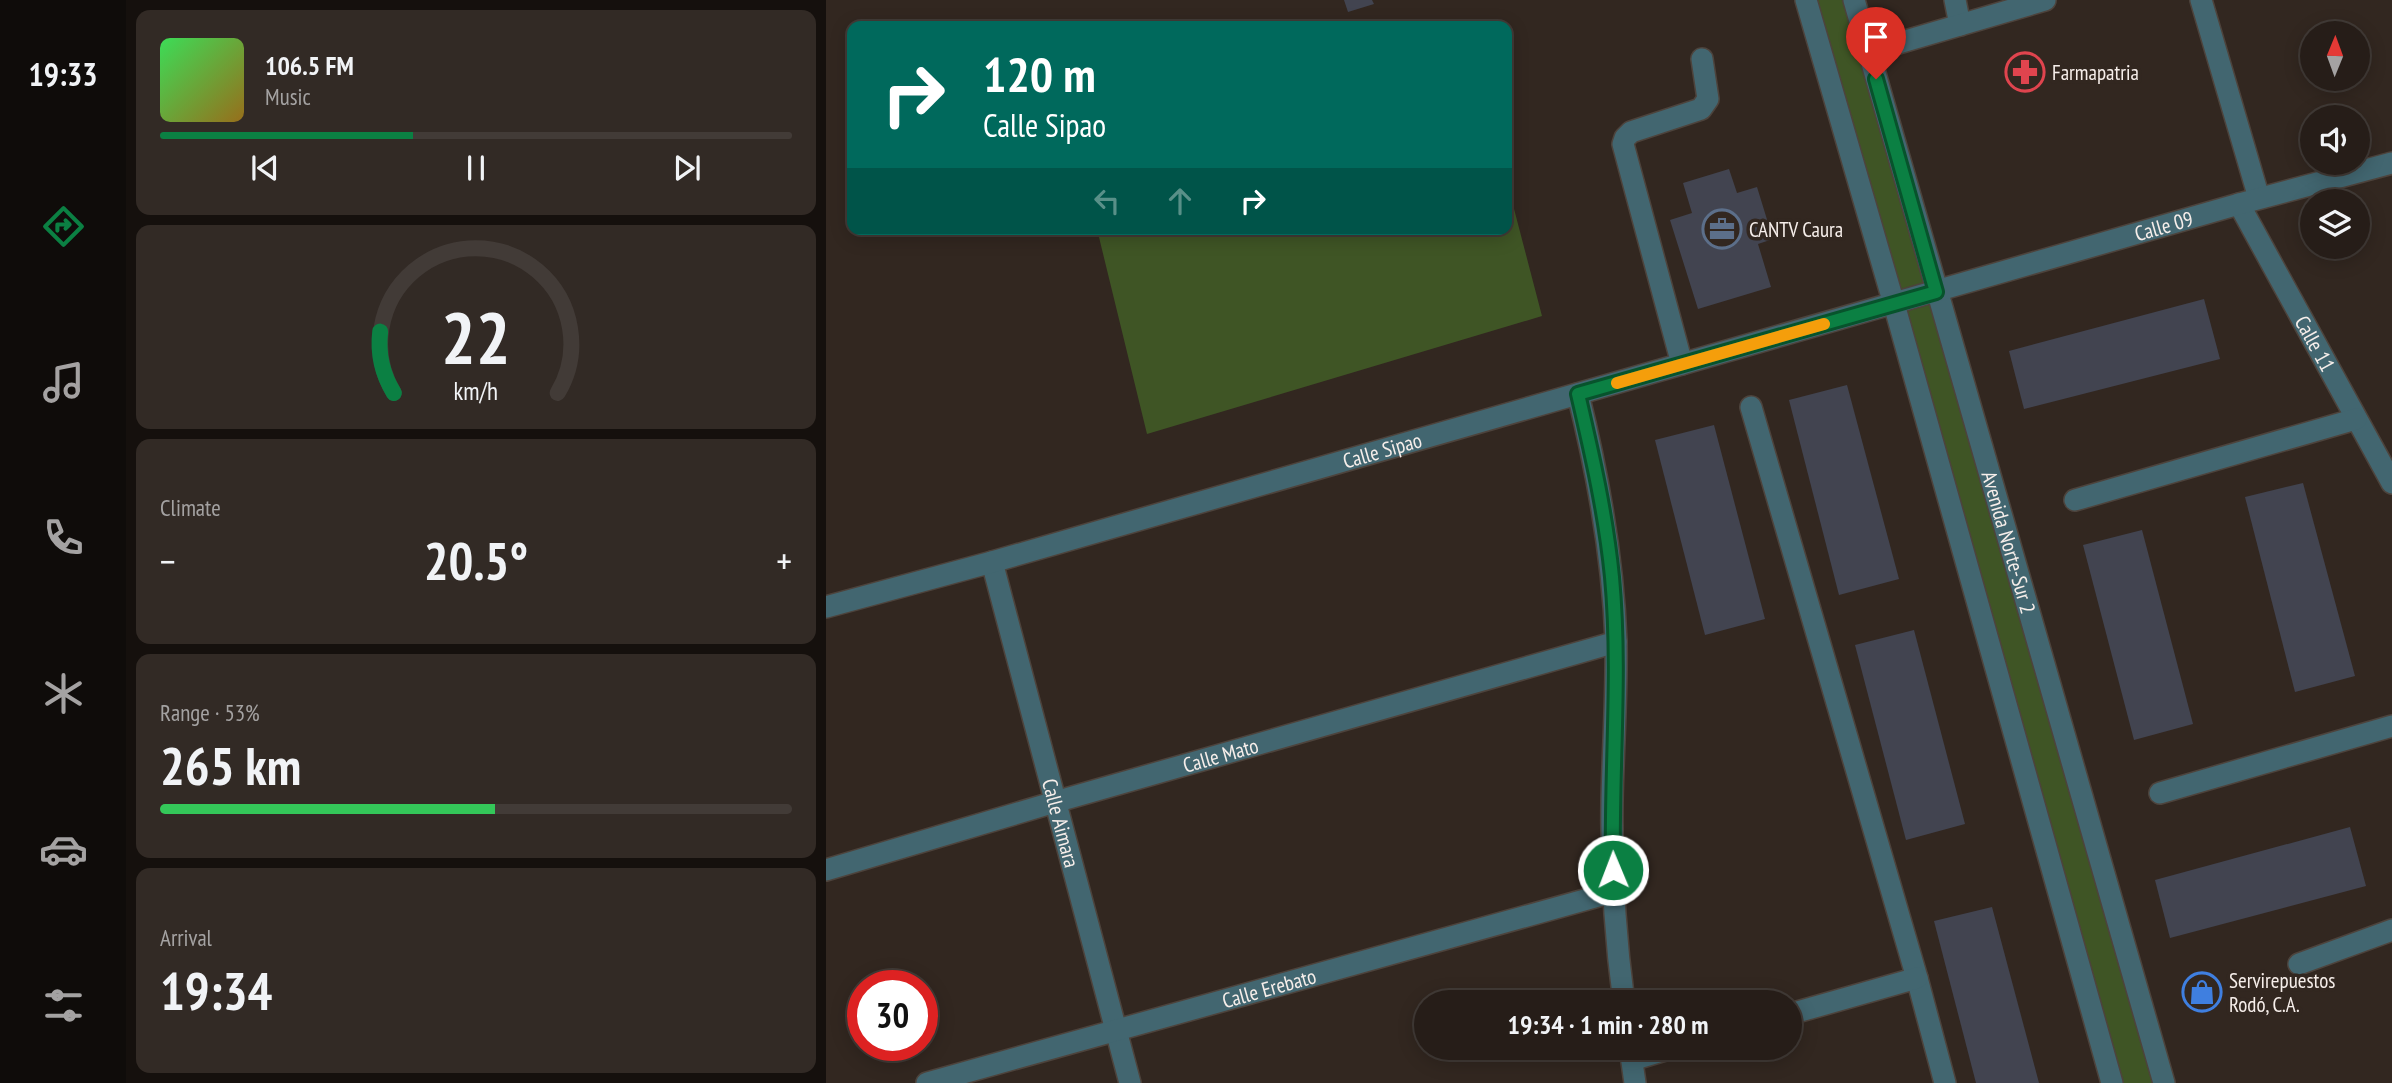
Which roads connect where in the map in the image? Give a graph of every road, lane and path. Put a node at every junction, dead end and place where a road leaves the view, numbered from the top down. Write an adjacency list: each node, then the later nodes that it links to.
1 (1806, 0): 12 (street)
2 (1854, 0): 7 (street, Avenida Norte-Sur 2)
3 (1955, 0): 6 (street)
4 (2045, 0): 6 (street)
5 (2201, 0): 10 (street, Calle 11)
6 (1960, 25): 7 (street)
7 (1868, 52): 11 (street, Avenida Norte-Sur 2)
8 (1702, 59): 13 (street)
9 (2392, 163): 10 (street, Calle 09)
10 (2249, 201): 11 (street, Calle 09); 16 (street, Calle 11)
11 (1936, 292): 12 (street, Calle Sipao); 39 (street, Avenida Norte-Sur 2)
12 (1895, 304): 13 (street, Calle Sipao); 38 (street)
13 (1682, 364): 14 (street, Calle Sipao)
14 (1578, 394): 19 (street, Calle Sipao); 21 (street)
15 (1751, 407): 29 (street)
16 (2356, 419): 17 (street, Calle 11); 18 (street)
17 (2392, 483)
18 (2075, 500)
19 (992, 562): 20 (street, Calle Sipao); 24 (street, Calle Aimara)
20 (826, 607)
21 (1616, 642): 24 (street, Calle Mato); 26 (street)
22 (2392, 726): 23 (street)
23 (2160, 793)
24 (1055, 802): 25 (street, Calle Mato); 32 (street, Calle Aimara)
25 (826, 870)
26 (1613, 892): 30 (street); 32 (street, Calle Erebato)
27 (2392, 930): 28 (street)
28 (2299, 964)
29 (1917, 978): 31 (street); 37 (street)
30 (1623, 990)
31 (1802, 1011)
32 (1115, 1030): 34 (street, Calle Erebato); 35 (street, Calle Aimara)
33 (1632, 1060): 36 (street)
34 (927, 1083)
35 (1130, 1083)
36 (1635, 1083)
37 (1945, 1083)
38 (2112, 1083)
39 (2164, 1083)

